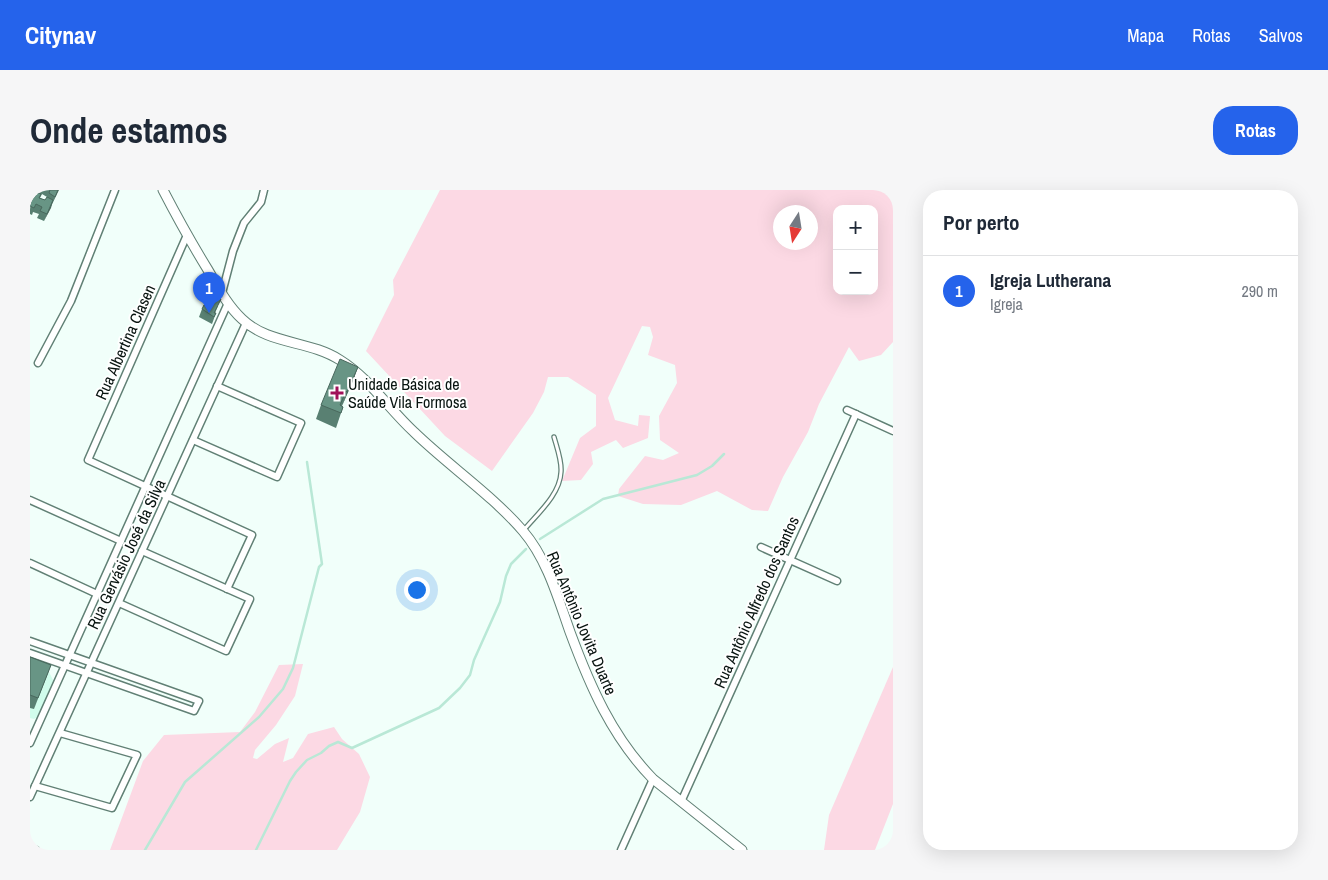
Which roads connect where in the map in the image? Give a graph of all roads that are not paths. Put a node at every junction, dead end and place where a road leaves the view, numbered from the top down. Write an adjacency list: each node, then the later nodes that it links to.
1 (115, 190): 8 (street)
2 (163, 190): 4 (main road, Rua Antônio Jovita Duarte)
3 (264, 190): 5 (street)
4 (187, 235): 5 (main road, Rua Antônio Jovita Duarte); 15 (street, Rua Albertina Clasen)
5 (222, 293): 6 (main road, Rua Antônio Jovita Duarte)
6 (228, 303): 7 (main road, Rua Antônio Jovita Duarte); 15 (street, Rua Gervásio José da Silva)
7 (246, 323): 9 (street, Rua Gervásio José da Silva); 18 (main road, Rua Antônio Jovita Duarte)
8 (38, 364)
9 (218, 386): 14 (street, Rua Gervásio José da Silva); 14 (street)
10 (847, 410): 11 (street)
11 (856, 414): 12 (street); 22 (street, Rua Antônio Alfredo dos Santos)
12 (893, 431)
13 (554, 437): 18 (lane)
14 (193, 440): 16 (street, Rua Gervásio José da Silva)
15 (145, 486): 16 (street); 19 (street, Rua Gervásio José da Silva)
16 (167, 496): 21 (street, Rua Gervásio José da Silva); 25 (street)
17 (30, 500): 19 (street)
18 (523, 532): 38 (main road, Rua Antônio Jovita Duarte)
19 (121, 541): 26 (street, Rua Gervásio José da Silva)
20 (762, 547): 22 (street)
21 (142, 551): 25 (street); 27 (street, Rua Gervásio José da Silva)
22 (790, 559): 24 (street); 41 (street, Rua Antônio Alfredo dos Santos)
23 (30, 563): 26 (street)
24 (837, 581)
25 (227, 589): 27 (street)
26 (97, 594): 30 (street, Rua Gervásio José da Silva)
27 (118, 603): 31 (street, Rua Gervásio José da Silva)
28 (30, 641): 30 (street)
29 (30, 653): 32 (street)
30 (69, 655): 31 (street); 32 (street, Rua Gervásio José da Silva)
31 (91, 663): 33 (street, Rua Gervásio José da Silva); 33 (street)
32 (65, 666): 33 (street); 35 (street, Rua Gervásio José da Silva)
33 (87, 673): 36 (street, Rua Gervásio José da Silva)
34 (30, 724): 35 (street)
35 (37, 726): 37 (street, Rua Gervásio José da Silva)
36 (60, 733): 39 (street, Rua Gervásio José da Silva); 39 (street)
37 (30, 743)
38 (653, 779): 41 (main road, Rua Antônio Jovita Duarte); 44 (street)
39 (35, 786): 40 (street, Rua Gervásio José da Silva)
40 (30, 797)
41 (681, 802): 45 (main road, Rua Antônio Jovita Duarte)
42 (30, 848): 43 (street)
43 (36, 850)
44 (621, 850)
45 (742, 850)

